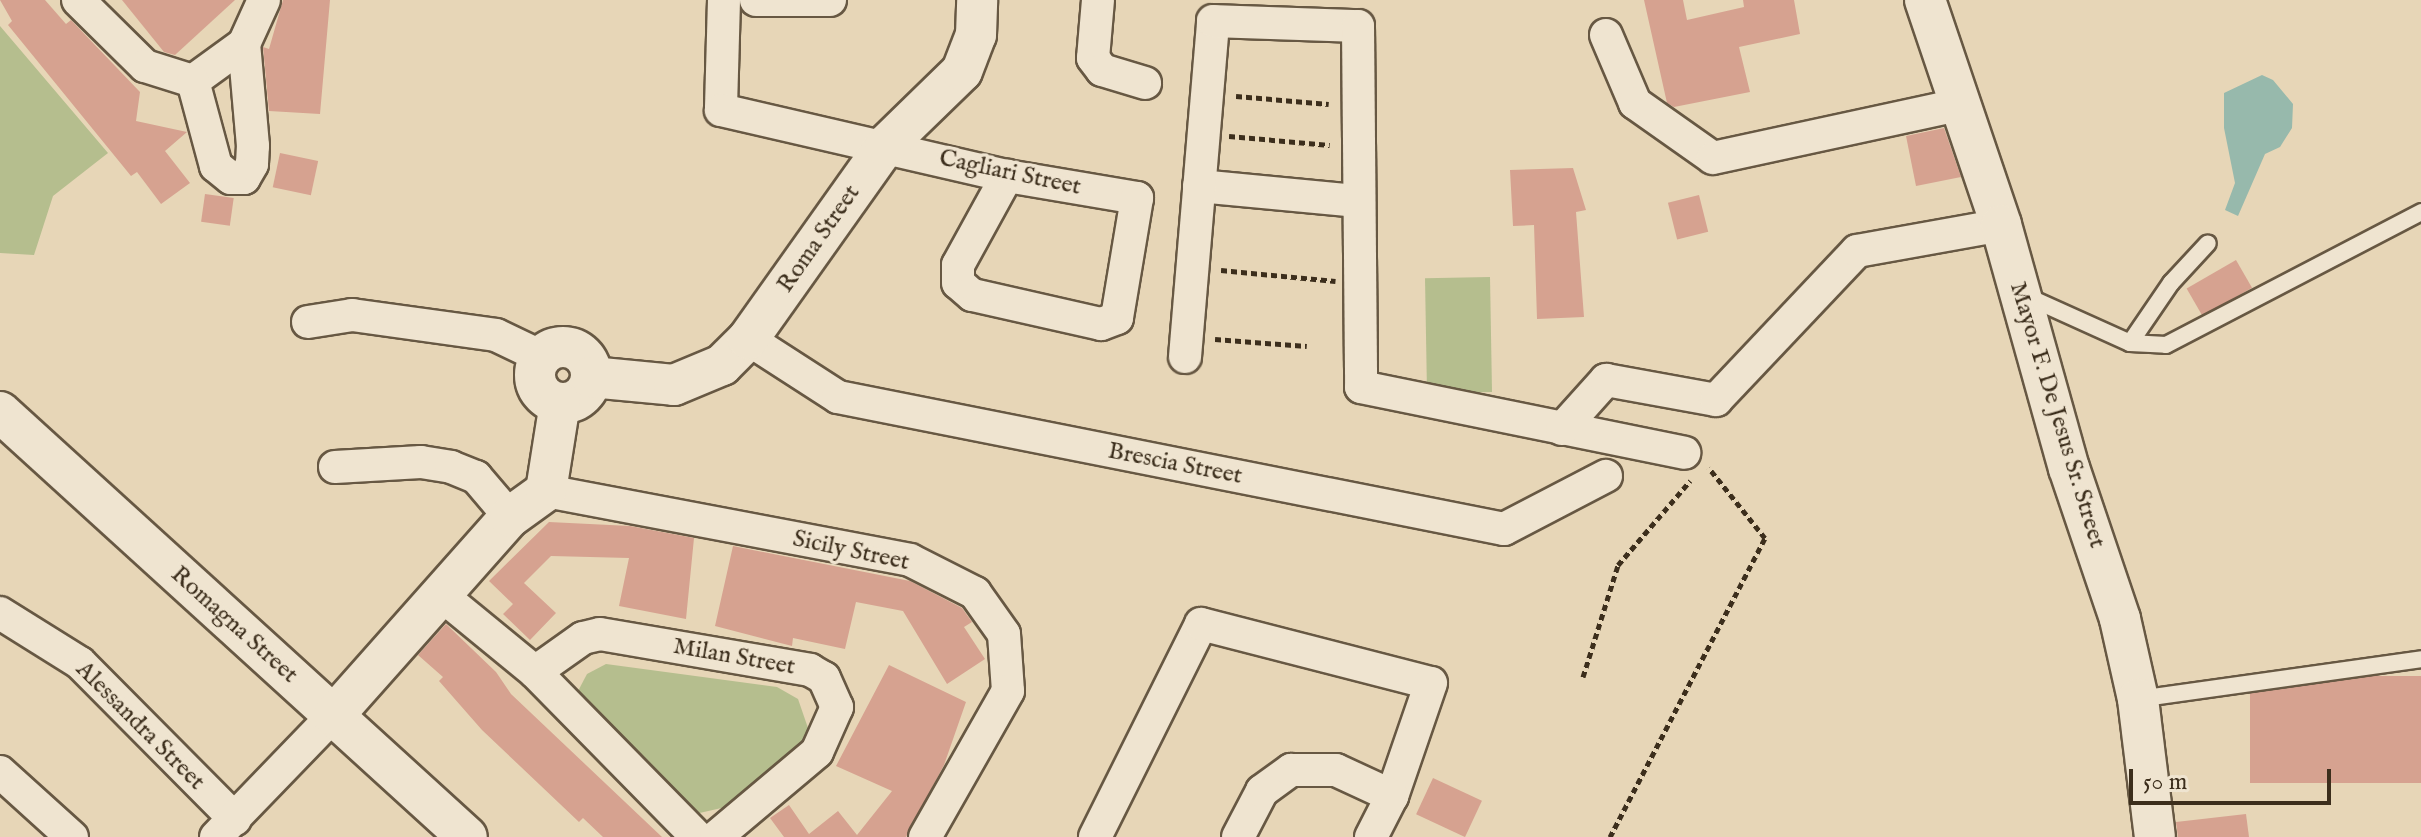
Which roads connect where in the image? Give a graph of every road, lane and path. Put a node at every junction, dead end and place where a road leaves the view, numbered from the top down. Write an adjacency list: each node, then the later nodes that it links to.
1 (78, 0): 11 (street)
2 (264, 0): 10 (street)
3 (724, 0): 17 (street, Cagliari Street)
4 (756, 0): 5 (street)
5 (830, 0)
6 (977, 0): 17 (street, Roma Street)
7 (1098, 0): 12 (street)
8 (1925, 0): 14 (street, Mayor F. De Jesus Sr. Street)
9 (1606, 35): 14 (street)
10 (244, 44): 11 (street); 11 (street)
11 (193, 81)
12 (1145, 83)
13 (1207, 94): 15 (path); 15 (street); 16 (street)
14 (1959, 105): 23 (street, Mayor F. De Jesus Sr. Street)
15 (1358, 106): 18 (street)
16 (1204, 134): 18 (path); 20 (street)
17 (885, 146): 19 (street, Cagliari Street); 29 (street, Roma Street)
18 (1358, 148): 21 (street)
19 (1007, 176): 19 (street, Cagliari Street)
20 (1199, 186): 21 (street); 25 (street)
21 (1358, 201): 26 (street)
22 (2421, 212): 30 (lane)
23 (2001, 225): 27 (street, Mayor F. De Jesus Sr. Street); 37 (street)
24 (2208, 243): 30 (lane)
25 (1192, 267): 26 (path); 32 (street)
26 (1360, 283): 37 (street)
27 (2021, 294): 30 (lane); 48 (street, Mayor F. De Jesus Sr. Street)
28 (308, 322): 33 (street)
29 (748, 339): 34 (street, Roma Street); 40 (street, Brescia Street)
30 (2130, 343)
31 (1307, 346): 32 (path)
32 (1186, 347)
33 (542, 357): 34 (street); 35 (street)
34 (591, 377): 35 (street)
35 (560, 403): 41 (street)
36 (0, 412): 49 (street, Romagna Street)
37 (1562, 429): 38 (street)
38 (1684, 453)
39 (335, 467): 42 (street)
40 (1606, 476)
41 (546, 491): 42 (street); 57 (street, Sicily Street)
42 (510, 517): 43 (street)
43 (440, 594): 46 (street); 49 (street)
44 (0, 613): 52 (street, Alessandra Street)
45 (2421, 659): 48 (lane)
46 (535, 672): 55 (street); 56 (street, Milan Street)
47 (1583, 677): 61 (path)
48 (2138, 699): 62 (street, Mayor F. De Jesus Sr. Street)
49 (334, 715): 52 (street); 54 (street, Romagna Street)
50 (0, 772): 53 (street)
51 (1392, 796): 58 (street); 59 (street); 60 (street)
52 (225, 828)
53 (72, 837)
54 (467, 837)
55 (697, 837)
56 (716, 837)
57 (925, 837)
58 (1095, 837)
59 (1238, 837)
60 (1371, 837)
61 (1610, 837)
62 (2155, 837)

